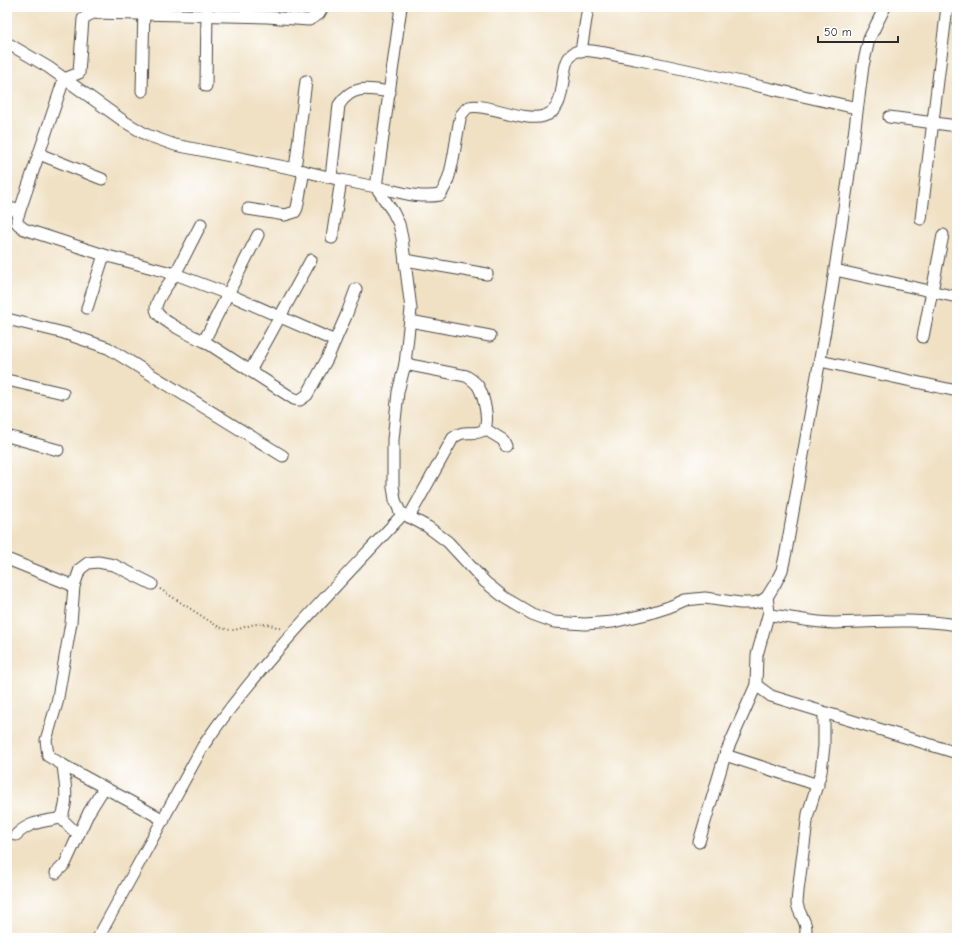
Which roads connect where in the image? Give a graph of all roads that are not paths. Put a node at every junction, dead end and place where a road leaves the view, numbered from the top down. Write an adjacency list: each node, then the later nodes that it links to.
1 (323, 7): 7 (street)
2 (401, 7): 14 (street)
3 (588, 7): 9 (street)
4 (885, 7): 15 (street)
5 (947, 7): 17 (street)
6 (143, 11): 7 (street); 10 (street); 13 (street)
7 (207, 12): 12 (street)
8 (7, 43): 10 (street)
9 (581, 51): 15 (street); 23 (street)
10 (64, 79): 19 (street); 20 (street)
11 (306, 81): 20 (street)
12 (206, 86)
13 (142, 91)
14 (390, 92): 22 (street); 23 (street)
15 (857, 108): 35 (street)
16 (889, 117): 17 (street)
17 (932, 123): 18 (street); 27 (street)
18 (957, 126)
19 (39, 154): 21 (street); 24 (street)
20 (300, 170): 22 (street); 25 (street)
21 (102, 179)
22 (336, 179): 23 (street); 31 (street)
23 (376, 186): 34 (street)
24 (20, 208): 26 (street); 32 (street)
25 (248, 209)
26 (7, 210)
27 (921, 219)
28 (201, 224): 36 (street)
29 (258, 235): 40 (street)
30 (943, 235): 39 (street)
31 (332, 238)
32 (104, 255): 36 (street); 42 (street)
33 (311, 260): 43 (street)
34 (405, 260): 37 (street); 45 (street)
35 (835, 270): 39 (street); 50 (street)
36 (175, 274): 40 (street); 48 (street)
37 (487, 274)
38 (356, 288): 49 (street)
39 (932, 292): 41 (street); 47 (street)
40 (228, 294): 43 (street); 48 (street)
41 (957, 297)
42 (87, 308)
43 (280, 316): 49 (street); 52 (street)
44 (7, 319): 60 (street)
45 (410, 321): 46 (street); 51 (street)
46 (490, 336)
47 (923, 337)
48 (204, 341): 52 (street)
49 (334, 341): 52 (street)
50 (820, 361): 54 (street); 65 (street)
51 (405, 364): 56 (street); 61 (street)
52 (250, 371)
53 (7, 380): 55 (street)
54 (957, 391)
55 (63, 393)
56 (485, 429): 58 (street); 61 (street)
57 (7, 436): 59 (street)
58 (506, 446)
59 (58, 450)
60 (283, 456)
61 (406, 515): 65 (street); 76 (street)
62 (7, 559): 64 (street)
63 (152, 584): 64 (street)
64 (74, 586): 72 (street)
65 (767, 597): 66 (street)
66 (769, 615): 67 (street); 68 (street)
67 (957, 625)
68 (756, 685): 69 (street); 71 (street)
69 (824, 713): 70 (street); 73 (street)
70 (957, 753)
71 (725, 755): 73 (street); 79 (street)
72 (62, 765): 74 (street); 75 (street)
73 (818, 785): 82 (street)
74 (104, 788): 76 (street); 77 (street)
75 (61, 818): 77 (street); 78 (street)
76 (164, 820): 81 (street)
77 (79, 833): 80 (street)
78 (16, 835)
79 (699, 842)
80 (56, 873)
81 (98, 938)
82 (805, 938)

